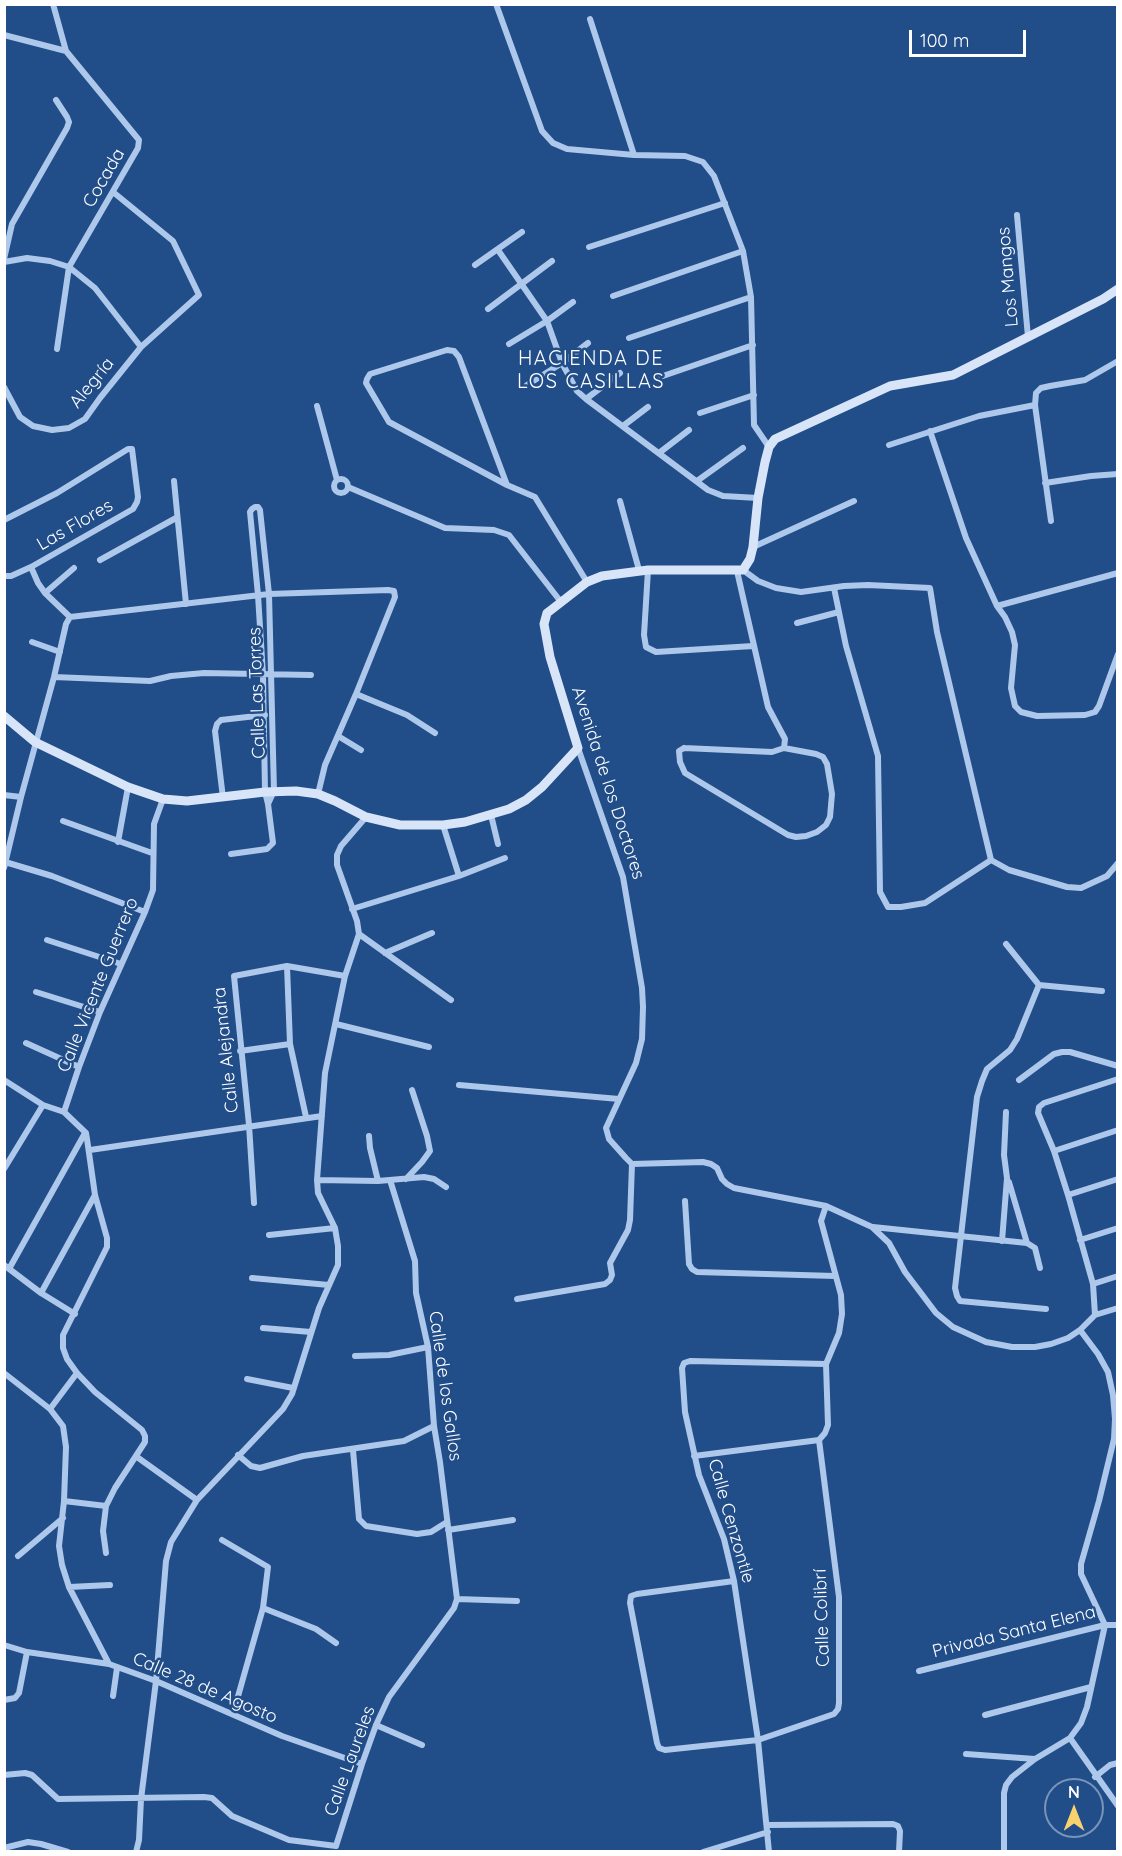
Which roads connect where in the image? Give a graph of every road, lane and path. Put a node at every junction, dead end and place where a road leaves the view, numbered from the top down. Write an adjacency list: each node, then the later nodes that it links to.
1 (53, 4): 5 (street, Cocada)
2 (496, 4): 7 (street)
3 (590, 19): 7 (street)
4 (4, 35): 5 (street)
5 (66, 51): 8 (street, Cocada)
6 (56, 100): 15 (street)
7 (633, 155): 9 (street)
8 (113, 192): 18 (street, Cocada); 31 (street, Alegría)
9 (724, 203): 12 (street); 14 (street)
10 (1017, 215): 26 (street, Los Mangos)
11 (522, 232): 13 (street)
12 (589, 247)
13 (498, 250): 17 (street); 19 (street)
14 (743, 251): 21 (street); 22 (street)
15 (4, 260): 18 (street)
16 (552, 261): 19 (street)
17 (475, 266)
18 (69, 267): 31 (street); 32 (street)
19 (522, 283): 24 (street); 25 (street)
20 (1118, 289): 26 (main road)
21 (613, 296)
22 (751, 297): 27 (street); 30 (street)
23 (573, 302): 25 (street)
24 (488, 309)
25 (547, 321): 29 (street); 34 (street)
26 (1028, 337): 49 (main road)
27 (629, 338)
28 (588, 343): 34 (street)
29 (509, 344)
30 (753, 345): 36 (street); 39 (street)
31 (141, 347): 38 (street, Alegría)
32 (57, 349)
33 (1118, 361): 41 (street)
34 (562, 363): 37 (street); 40 (street)
35 (620, 373): 40 (street)
36 (660, 377)
37 (527, 385)
38 (4, 387)
39 (754, 395): 44 (street); 49 (street)
40 (585, 399): 45 (street)
41 (1035, 405): 47 (street); 56 (street)
42 (317, 406): 53 (street)
43 (648, 407): 45 (street)
44 (700, 413)
45 (623, 426): 51 (street)
46 (689, 430): 51 (street)
47 (930, 431): 48 (street); 80 (street)
48 (890, 445)
49 (769, 447): 59 (main road)
50 (743, 448): 54 (street)
51 (659, 453): 54 (street)
52 (1118, 474): 56 (street)
53 (337, 480): 58 (street); 58 (street)
54 (697, 480): 59 (street)
55 (174, 481): 62 (street)
56 (1045, 483): 64 (street)
57 (507, 485): 57 (street); 73 (street)
58 (348, 487): 78 (street)
59 (758, 498): 65 (main road)
60 (620, 501): 69 (street)
61 (854, 501): 65 (street)
62 (176, 518): 66 (street); 79 (street)
63 (4, 520): 67 (street, Las Flores)
64 (1051, 521)
65 (753, 547): 70 (main road)
66 (100, 560)
67 (31, 567): 72 (street, Las Flores); 75 (street)
68 (74, 568): 75 (street)
69 (644, 570): 70 (main road, Avenida de los Doctores); 73 (main road, Avenida de los Doctores); 85 (street)
70 (740, 570): 74 (street); 85 (street)
71 (1118, 573): 80 (street)
72 (4, 576)
73 (587, 582): 78 (main road, Avenida de los Doctores)
74 (834, 588): 81 (street); 117 (street)
75 (45, 593): 82 (street)
76 (269, 594): 77 (street); 77 (street, Calle Las Torres); 88 (street, Calle Las Torres); 92 (street)
77 (258, 595): 79 (street); 89 (street, Calle Las Torres)
78 (561, 602): 98 (main road, Avenida de los Doctores)
79 (186, 604): 82 (street)
80 (996, 606): 87 (street)
81 (839, 612): 83 (street); 117 (street)
82 (70, 617): 86 (street)
83 (797, 623)
84 (32, 642): 86 (street)
85 (753, 646): 99 (street)
86 (60, 652): 91 (street)
87 (1118, 654)
88 (272, 674): 89 (street); 90 (street); 102 (street, Calle Las Torres)
89 (263, 675): 91 (street); 93 (street, Calle Las Torres)
90 (311, 675)
91 (54, 677): 97 (street)
92 (357, 694): 95 (street); 96 (street)
93 (264, 715): 102 (street, Calle Las Torres); 106 (street)
94 (4, 716): 97 (main road)
95 (435, 733)
96 (338, 736): 100 (street); 103 (street)
97 (35, 742): 101 (main road); 105 (street)
98 (578, 748): 108 (main road); 148 (street, Avenida de los Doctores)
99 (784, 748): 99 (street)
100 (361, 750)
101 (128, 787): 107 (main road); 112 (street)
102 (269, 792): 103 (main road); 106 (main road); 115 (street)
103 (318, 794): 109 (main road)
104 (4, 795): 105 (street)
105 (21, 797): 119 (street)
106 (223, 798): 107 (main road)
107 (163, 799): 114 (street, Calle Vicente Guerrero)
108 (491, 815): 111 (main road); 113 (street)
109 (366, 817): 111 (main road); 121 (street)
110 (63, 821): 112 (street)
111 (443, 825): 120 (street)
112 (118, 842): 114 (street)
113 (498, 843)
114 (152, 853): 122 (street, Calle Vicente Guerrero)
115 (231, 854)
116 (505, 858): 120 (street)
117 (992, 860): 118 (street)
118 (1118, 863)
119 (5, 864): 122 (street)
120 (459, 876): 121 (street)
121 (352, 909): 124 (street)
122 (145, 912): 128 (street, Calle Vicente Guerrero)
123 (432, 933): 127 (street)
124 (359, 934): 127 (street); 130 (street)
125 (47, 940): 128 (street)
126 (1006, 944): 131 (street)
127 (386, 953): 134 (street)
128 (121, 964): 135 (street, Calle Vicente Guerrero)
129 (287, 966): 130 (street, Calle Alejandra); 138 (street); 140 (street, Calle Alejandra)
130 (345, 976): 136 (street)
131 (1039, 985): 132 (street); 178 (street)
132 (1102, 991)
133 (36, 992): 135 (street)
134 (451, 1000)
135 (100, 1012): 142 (street, Calle Vicente Guerrero)
136 (336, 1024): 139 (street); 152 (street)
137 (26, 1043): 142 (street)
138 (290, 1044): 140 (street); 153 (street)
139 (429, 1047)
140 (240, 1051): 154 (street, Calle Alejandra)
141 (1118, 1066): 145 (street)
142 (79, 1067): 150 (street, Calle Vicente Guerrero)
143 (1118, 1079): 159 (street)
144 (4, 1080): 149 (street)
145 (1019, 1080)
146 (459, 1085): 148 (street)
147 (412, 1089): 163 (street)
148 (619, 1099): 160 (street, Avenida de los Doctores)
149 (43, 1105): 150 (street); 161 (street)
150 (64, 1112): 156 (street)
151 (1006, 1112): 162 (street)
152 (322, 1116): 153 (street); 165 (street)
153 (306, 1117): 154 (street)
154 (249, 1125): 158 (street); 172 (street, Calle Alejandra)
155 (1118, 1130): 159 (street)
156 (86, 1133): 158 (street); 182 (street)
157 (369, 1136): 167 (street)
158 (90, 1150): 169 (street)
159 (1054, 1151): 170 (street)
160 (632, 1164): 173 (street); 190 (street)
161 (4, 1169)
162 (1007, 1178): 180 (street); 181 (street)
163 (406, 1179): 166 (street); 168 (street)
164 (1118, 1179): 170 (street)
165 (317, 1180): 167 (street); 175 (street)
166 (390, 1180): 167 (street); 198 (street, Calle de los Gallos)
167 (378, 1181)
168 (446, 1187)
169 (95, 1195): 189 (street); 193 (street)
170 (1068, 1195): 179 (street)
171 (685, 1201): 184 (street)
172 (254, 1203)
173 (826, 1206): 174 (street); 184 (street)
174 (872, 1227): 178 (street); 196 (street)
175 (334, 1228): 177 (street); 188 (street)
176 (1118, 1228): 179 (street)
177 (269, 1235)
178 (962, 1237): 180 (street); 192 (street)
179 (1080, 1240): 187 (street)
180 (1002, 1241): 181 (street)
181 (1027, 1243): 183 (street)
182 (7, 1267): 189 (street)
183 (1040, 1268)
184 (835, 1275): 200 (street)
185 (1118, 1276): 187 (street)
186 (252, 1278): 188 (street)
187 (1093, 1284): 194 (street)
188 (329, 1286): 197 (street)
189 (41, 1293): 193 (street)
190 (517, 1299)
191 (1118, 1308): 194 (street)
192 (1046, 1309)
193 (75, 1314): 202 (street)
194 (1095, 1315): 196 (street)
195 (263, 1328): 197 (street)
196 (1080, 1330): 228 (street)
197 (311, 1332): 204 (street)
198 (428, 1347): 199 (street); 206 (street, Calle de los Gallos)
199 (355, 1356)
200 (826, 1364): 207 (street); 210 (street)
201 (4, 1373): 205 (street, Calle 28 de Agosto)
202 (77, 1373): 205 (street); 211 (street)
203 (247, 1379): 204 (street)
204 (294, 1388): 209 (street)
205 (50, 1409): 213 (street, Calle 28 de Agosto)
206 (434, 1426): 208 (street); 217 (street, Calle de los Gallos)
207 (819, 1440): 210 (street, Calle Cenzontle); 244 (street, Calle Colibrí)
208 (353, 1450): 209 (street); 217 (street)
209 (238, 1455): 212 (street)
210 (694, 1456): 222 (street, Calle Cenzontle)
211 (137, 1457): 212 (street); 214 (street)
212 (197, 1500): 236 (street)
213 (64, 1501): 214 (street); 215 (street, Calle 28 de Agosto)
214 (106, 1506): 220 (street)
215 (63, 1518): 221 (street); 224 (street, Calle 28 de Agosto)
216 (513, 1520): 218 (street)
217 (447, 1522): 218 (street, Calle de los Gallos)
218 (448, 1530): 225 (street, Calle de los Gallos)
219 (222, 1540): 227 (street)
220 (106, 1553)
221 (18, 1556)
222 (734, 1581): 244 (street, Calle Cenzontle); 244 (street, Calle Colibrí)
223 (110, 1585): 224 (street)
224 (69, 1587): 233 (street, Calle 28 de Agosto)
225 (457, 1599): 226 (street); 242 (street, Calle Laureles)
226 (517, 1602)
227 (263, 1608): 230 (street); 240 (street)
228 (1105, 1625): 229 (street, Privada Santa Elena); 235 (street, Privada Santa Elena); 237 (street)
229 (1118, 1625)
230 (336, 1642)
231 (4, 1645): 232 (street)
232 (27, 1652): 233 (street); 239 (street)
233 (109, 1664): 234 (street, Calle 28 de Agosto)
234 (117, 1668): 236 (street, Calle 28 de Agosto); 238 (street)
235 (919, 1671)
236 (156, 1681): 240 (street, Calle 28 de Agosto); 252 (street)
237 (1091, 1687): 241 (street); 243 (street)
238 (113, 1696)
239 (4, 1700)
240 (233, 1714): 249 (street, Calle 28 de Agosto)
241 (985, 1715)
242 (376, 1725): 245 (street); 249 (street, Calle Laureles)
243 (1070, 1738): 247 (street); 251 (street)
244 (758, 1740): 254 (street, Calle Cenzontle)
245 (422, 1745)
246 (966, 1754): 247 (street)
247 (1035, 1759): 263 (street)
248 (1118, 1763): 251 (street)
249 (362, 1764): 255 (street, Calle Laureles)
250 (4, 1775): 252 (street)
251 (1095, 1777): 253 (street)
252 (141, 1799): 255 (street); 258 (street)
253 (1118, 1806)
254 (767, 1829): 260 (street); 261 (street, Calle Cenzontle); 262 (street)
255 (336, 1846): 259 (street)
256 (4, 1848): 257 (street)
257 (68, 1851)
258 (136, 1851)
259 (343, 1851)
260 (704, 1851)
261 (768, 1851)
262 (899, 1851)
263 (1004, 1851)

